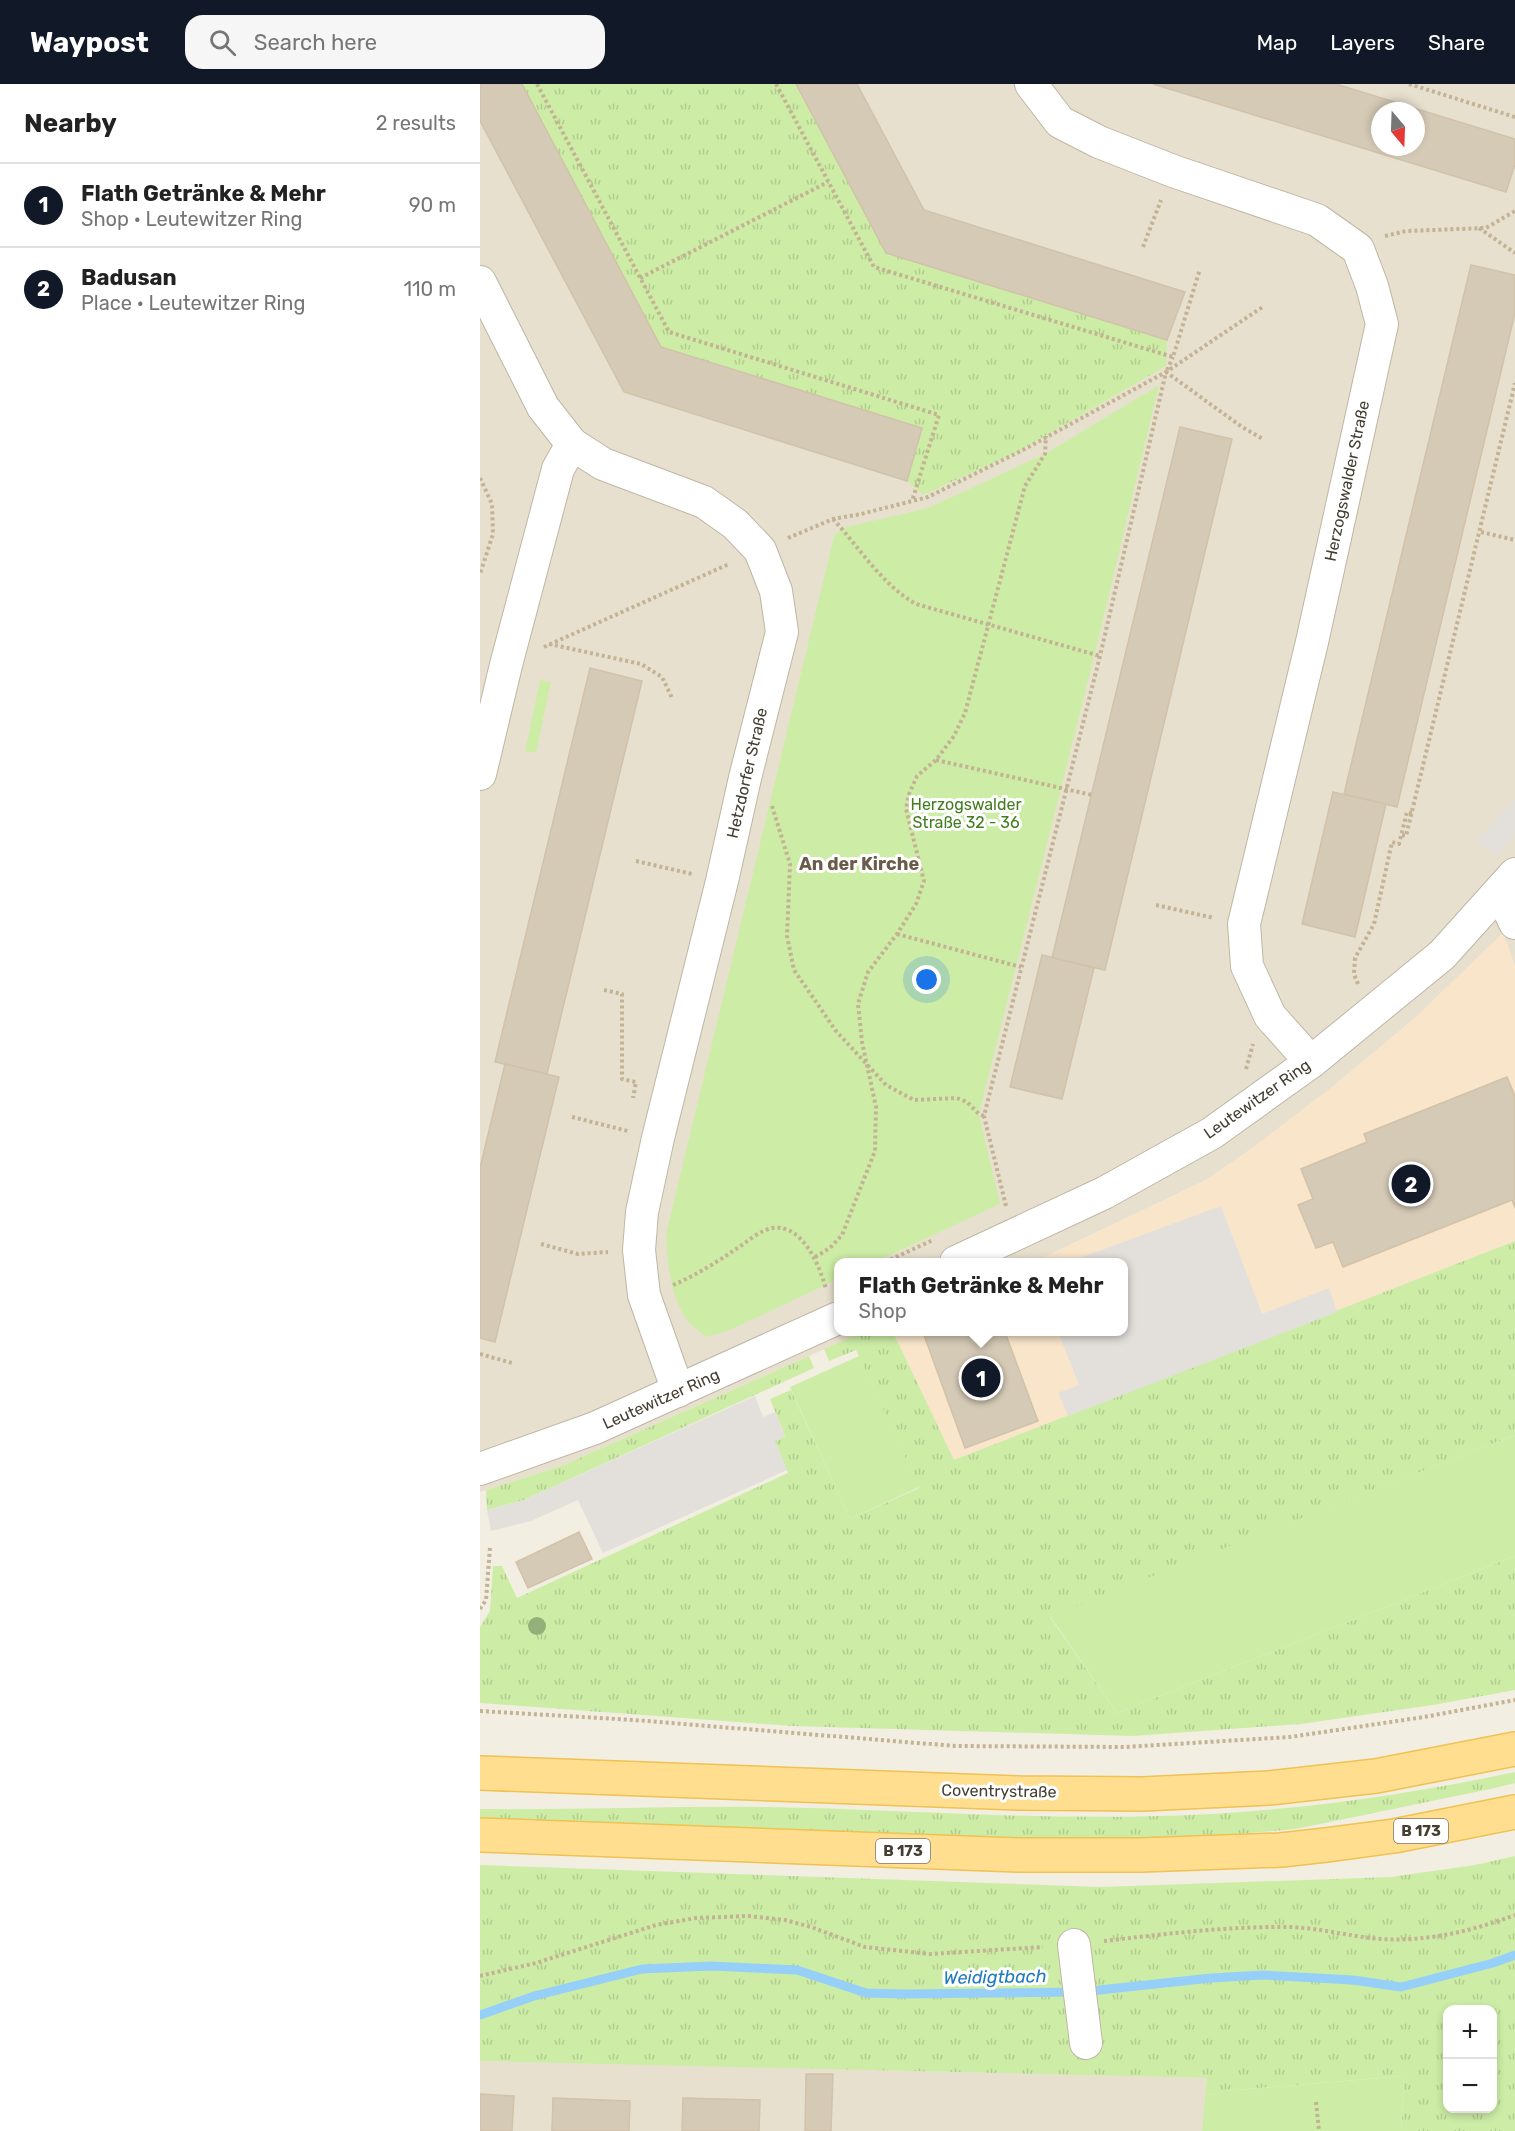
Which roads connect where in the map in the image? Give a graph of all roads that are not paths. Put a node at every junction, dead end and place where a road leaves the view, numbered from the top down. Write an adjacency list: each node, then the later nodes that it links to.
1 (1031, 84): 7 (street, Herzogswalder Straße)
2 (480, 282): 3 (street, Hetzdorfer Straße)
3 (572, 444): 4 (street); 10 (street, Hetzdorfer Straße)
4 (480, 774)
5 (1508, 883): 6 (street); 7 (street, Leutewitzer Ring)
6 (1515, 923)
7 (1311, 1062): 8 (street, Leutewitzer Ring)
8 (961, 1258)
9 (834, 1320): 10 (street, Leutewitzer Ring)
10 (678, 1391): 11 (street, Leutewitzer Ring)
11 (480, 1469)
12 (1515, 1749): 13 (main road, Coventrystraße)
13 (480, 1773)
14 (1515, 1812): 15 (main road, B 173)
15 (480, 1834)
16 (1074, 1945): 17 (street)
17 (1086, 2043)

